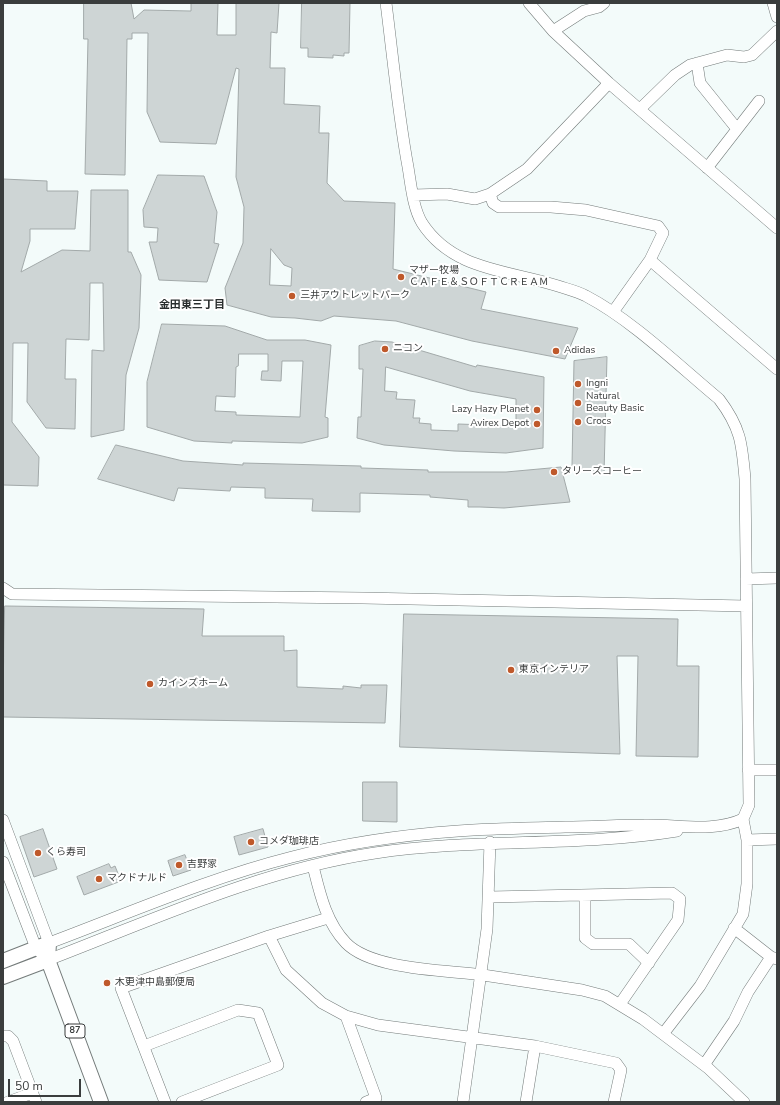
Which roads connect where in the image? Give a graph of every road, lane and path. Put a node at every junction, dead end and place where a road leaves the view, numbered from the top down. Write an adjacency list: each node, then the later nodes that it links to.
1 (386, 3): 15 (street)
2 (529, 3): 6 (street)
3 (604, 3): 6 (street)
4 (773, 3): 5 (street)
5 (777, 17)
6 (553, 31): 9 (street)
7 (777, 31): 8 (street)
8 (697, 63): 11 (street); 12 (street)
9 (609, 83): 11 (street); 14 (street)
10 (759, 101): 12 (street)
11 (640, 109): 13 (street)
12 (737, 129): 13 (street)
13 (708, 168): 16 (street)
14 (490, 194): 15 (street); 17 (street)
15 (413, 195): 18 (street)
16 (777, 228)
17 (650, 260): 18 (street); 19 (street)
18 (613, 312): 21 (street)
19 (777, 369)
20 (777, 578): 21 (street)
21 (746, 579): 23 (street)
22 (3, 588): 23 (street)
23 (746, 606): 24 (street)
24 (748, 770): 25 (street); 27 (street)
25 (777, 770)
26 (3, 820): 39 (street)
27 (743, 820): 28 (street); 30 (street)
28 (703, 827): 31 (street); 39 (street)
29 (777, 839): 30 (street)
30 (748, 840): 37 (street)
31 (490, 842): 33 (street); 35 (street)
32 (3, 862): 40 (street)
33 (313, 866): 36 (street); 42 (street)
34 (585, 895): 35 (street); 44 (street); 44 (street)
35 (490, 897): 45 (street)
36 (328, 918): 38 (street); 45 (street)
37 (734, 928): 41 (street); 49 (street)
38 (269, 936): 48 (street); 52 (street)
39 (49, 943): 40 (main road); 42 (main road, 87)
40 (36, 948): 42 (street); 43 (main road)
41 (774, 958): 54 (street)
42 (48, 960): 46 (main road); 58 (main road, 87)
43 (3, 961)
44 (648, 963): 47 (street)
45 (482, 975): 47 (street); 51 (street)
46 (3, 977)
47 (620, 1004): 49 (street)
48 (346, 1016): 51 (street); 56 (street)
49 (663, 1034): 54 (street)
50 (3, 1036): 55 (street)
51 (472, 1038): 53 (street); 61 (street)
52 (144, 1046): 59 (street); 60 (street)
53 (535, 1046): 62 (street); 63 (street)
54 (704, 1065): 64 (street)
55 (34, 1097): 57 (street)
56 (373, 1101)
57 (8, 1102)
58 (101, 1102)
59 (165, 1102)
60 (182, 1102)
61 (463, 1102)
62 (526, 1102)
63 (614, 1102)
64 (744, 1102)

